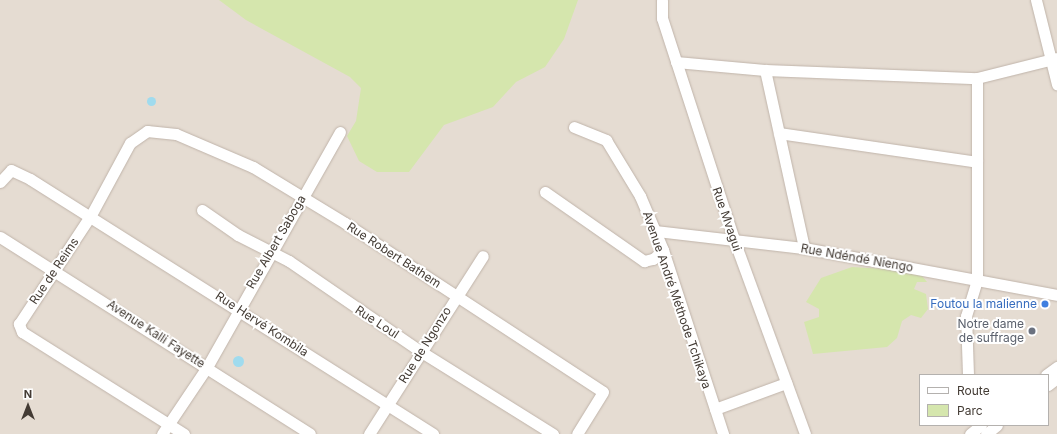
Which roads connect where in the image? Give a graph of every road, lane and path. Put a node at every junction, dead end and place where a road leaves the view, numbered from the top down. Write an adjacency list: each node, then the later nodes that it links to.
1 (662, 0): 4 (street, Rue Mvagui)
2 (1036, 0): 3 (street)
3 (1053, 59): 6 (street); 7 (street)
4 (676, 62): 5 (street); 20 (street, Rue Mvagui)
5 (765, 70): 6 (street); 10 (street)
6 (977, 78): 12 (street)
7 (1057, 84)
8 (574, 127): 18 (street, Avenue André Méthode Tchikaya)
9 (340, 132): 15 (street, Rue Albert Saboga)
10 (779, 132): 12 (street); 21 (street)
11 (176, 134): 15 (street, Rue Robert Bathem); 17 (street, Rue de Reims)
12 (977, 162): 26 (street)
13 (0, 182): 17 (street, Rue Hervé Kombila)
14 (545, 192): 22 (street)
15 (302, 197): 23 (street, Rue Albert Saboga); 28 (street, Rue Robert Bathem)
16 (202, 210): 23 (street, Rue Loul)
17 (91, 215): 25 (street, Rue de Reims); 29 (street, Rue Hervé Kombila)
18 (656, 231): 20 (street, Rue Ndéndé Niengo); 22 (street, Avenue André Méthode Tchikaya)
19 (0, 237): 25 (street, Avenue Kalli Fayette)
20 (733, 237): 21 (street, Rue Ndéndé Niengo); 36 (street, Rue Mvagui)
21 (804, 248): 26 (street, Rue Ndéndé Niengo)
22 (663, 250): 39 (street, Avenue André Méthode Tchikaya)
23 (270, 251): 29 (street, Rue Albert Saboga); 30 (street, Rue Loul)
24 (483, 256): 28 (street, Rue de Ngonzo)
25 (54, 271): 31 (street, Avenue Kalli Fayette); 40 (street, Rue de Reims)
26 (977, 280): 27 (street, Rue Ndéndé Niengo); 33 (street)
27 (1057, 295)
28 (456, 296): 30 (street, Rue de Ngonzo); 49 (street, Rue Robert Bathem)
29 (238, 308): 31 (street, Rue Albert Saboga); 38 (street, Rue Hervé Kombila)
30 (420, 350): 38 (street, Rue de Ngonzo); 48 (street, Rue Loul)
31 (207, 367): 40 (street, Rue Albert Saboga); 45 (street, Avenue Kalli Fayette)
32 (1057, 367): 34 (street)
33 (968, 374)
34 (1047, 374)
35 (1057, 378): 37 (street)
36 (786, 383): 39 (street); 51 (street, Rue Mvagui)
37 (1049, 384)
38 (387, 405): 46 (street, Rue de Ngonzo); 47 (street, Rue Hervé Kombila)
39 (715, 409): 50 (street, Avenue André Méthode Tchikaya)
40 (169, 425): 43 (street, Rue Albert Saboga); 44 (street)
41 (992, 426): 42 (street)
42 (978, 429)
43 (162, 434)
44 (184, 434)
45 (310, 434)
46 (369, 434)
47 (433, 434)
48 (552, 434)
49 (577, 434)
50 (723, 434)
51 (805, 434)

